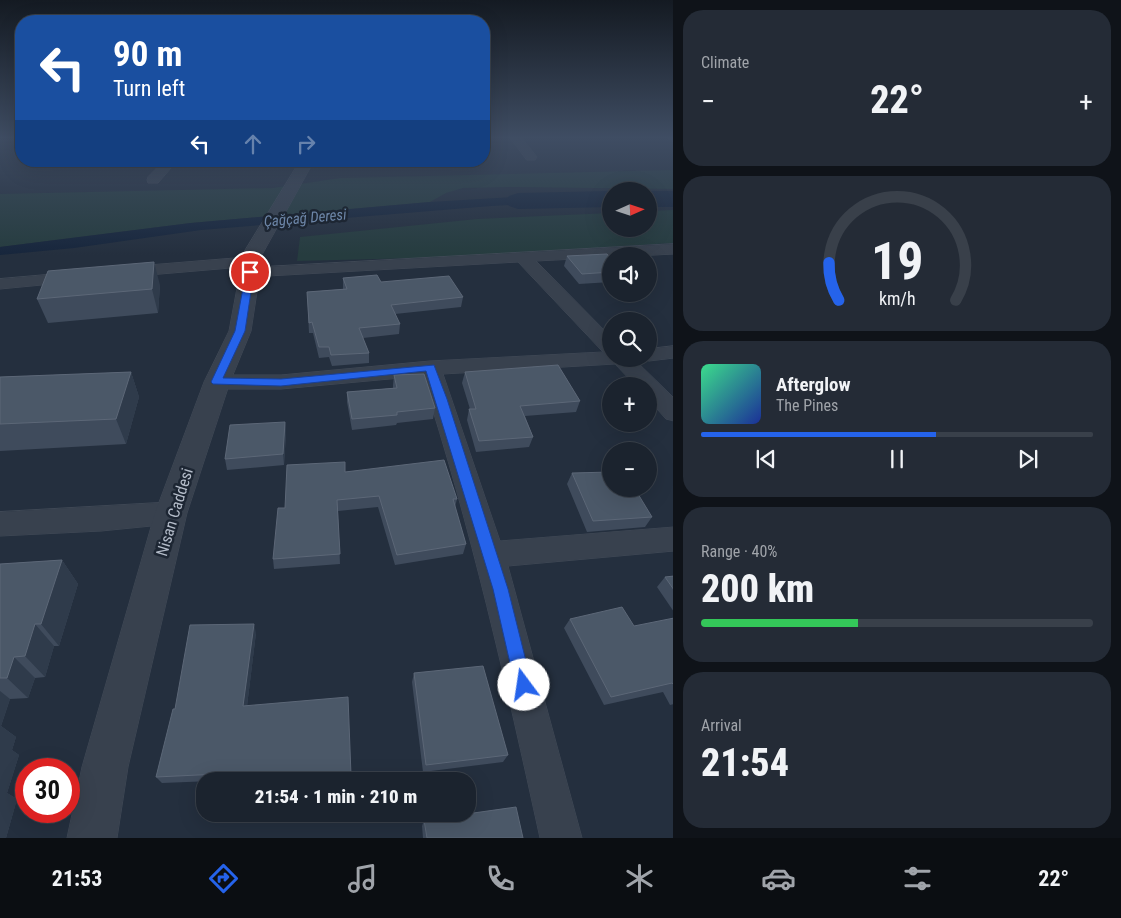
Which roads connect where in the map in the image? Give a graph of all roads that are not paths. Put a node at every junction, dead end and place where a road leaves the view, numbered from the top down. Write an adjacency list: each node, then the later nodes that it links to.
1 (156, 176): 3 (street)
2 (298, 176): 9 (street, Nisan Caddesi)
3 (152, 180)
4 (673, 249): 5 (street)
5 (657, 250)
6 (602, 253): 8 (street)
7 (657, 253): 10 (street)
8 (522, 257): 9 (street); 14 (street)
9 (251, 260): 11 (street); 21 (street, Nisan Caddesi)
10 (673, 266)
11 (108, 274)
12 (89, 276): 13 (street)
13 (0, 284)
14 (602, 339)
15 (673, 352): 16 (street)
16 (657, 354)
17 (602, 358): 19 (street)
18 (629, 367): 20 (street)
19 (430, 368): 21 (street); 27 (street)
20 (639, 377)
21 (216, 382): 24 (street, Nisan Caddesi)
22 (657, 396): 23 (street)
23 (673, 412)
24 (171, 512): 25 (street); 28 (street, Nisan Caddesi)
25 (0, 524)
26 (673, 539): 27 (street)
27 (490, 555): 29 (street)
28 (92, 838)
29 (561, 838)

